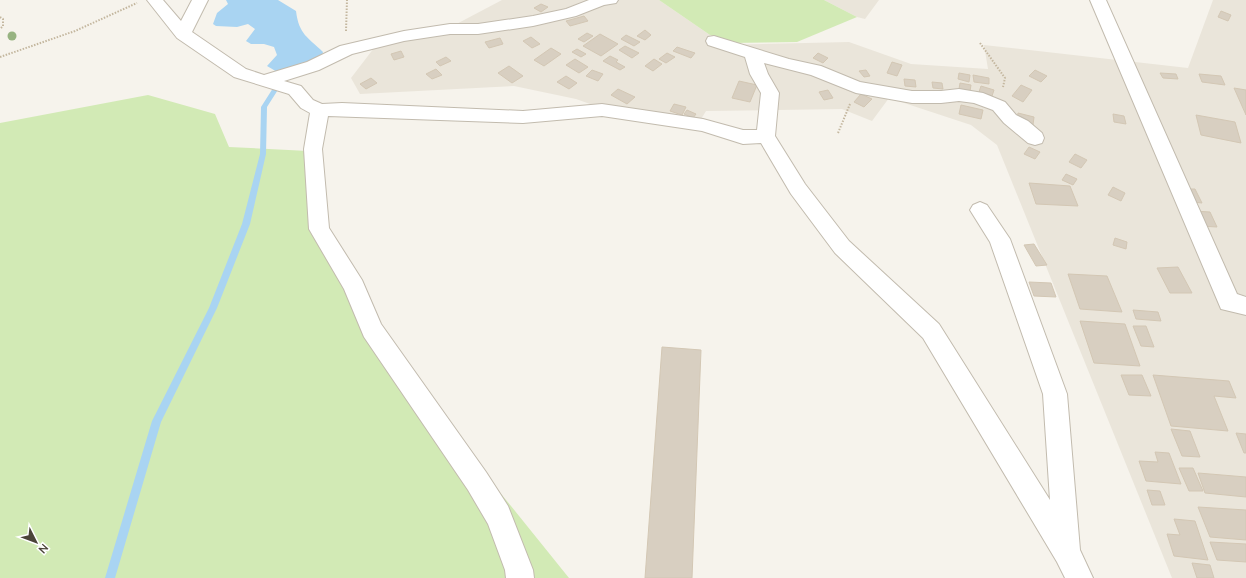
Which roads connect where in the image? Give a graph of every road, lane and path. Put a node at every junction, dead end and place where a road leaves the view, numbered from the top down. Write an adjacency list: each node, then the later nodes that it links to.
1 (143, 0): 14 (path)
2 (155, 0): 9 (street)
3 (200, 0): 9 (street)
4 (347, 0): 12 (path)
5 (610, 0): 12 (street)
6 (1098, 0): 23 (street)
7 (0, 17): 8 (path)
8 (0, 29)
9 (182, 34): 15 (street)
10 (714, 40): 13 (street)
11 (980, 44): 17 (path)
12 (346, 50): 15 (street)
13 (752, 53): 16 (street); 20 (street)
14 (0, 57)
15 (266, 80): 18 (street)
16 (856, 87): 17 (street); 19 (path)
17 (999, 106): 21 (street)
18 (320, 110): 20 (street); 25 (street)
19 (838, 133)
20 (766, 136): 24 (street)
21 (1035, 138)
22 (980, 210): 24 (street)
23 (1246, 306)
24 (1067, 552): 26 (street)
25 (520, 578)
26 (1079, 578)

